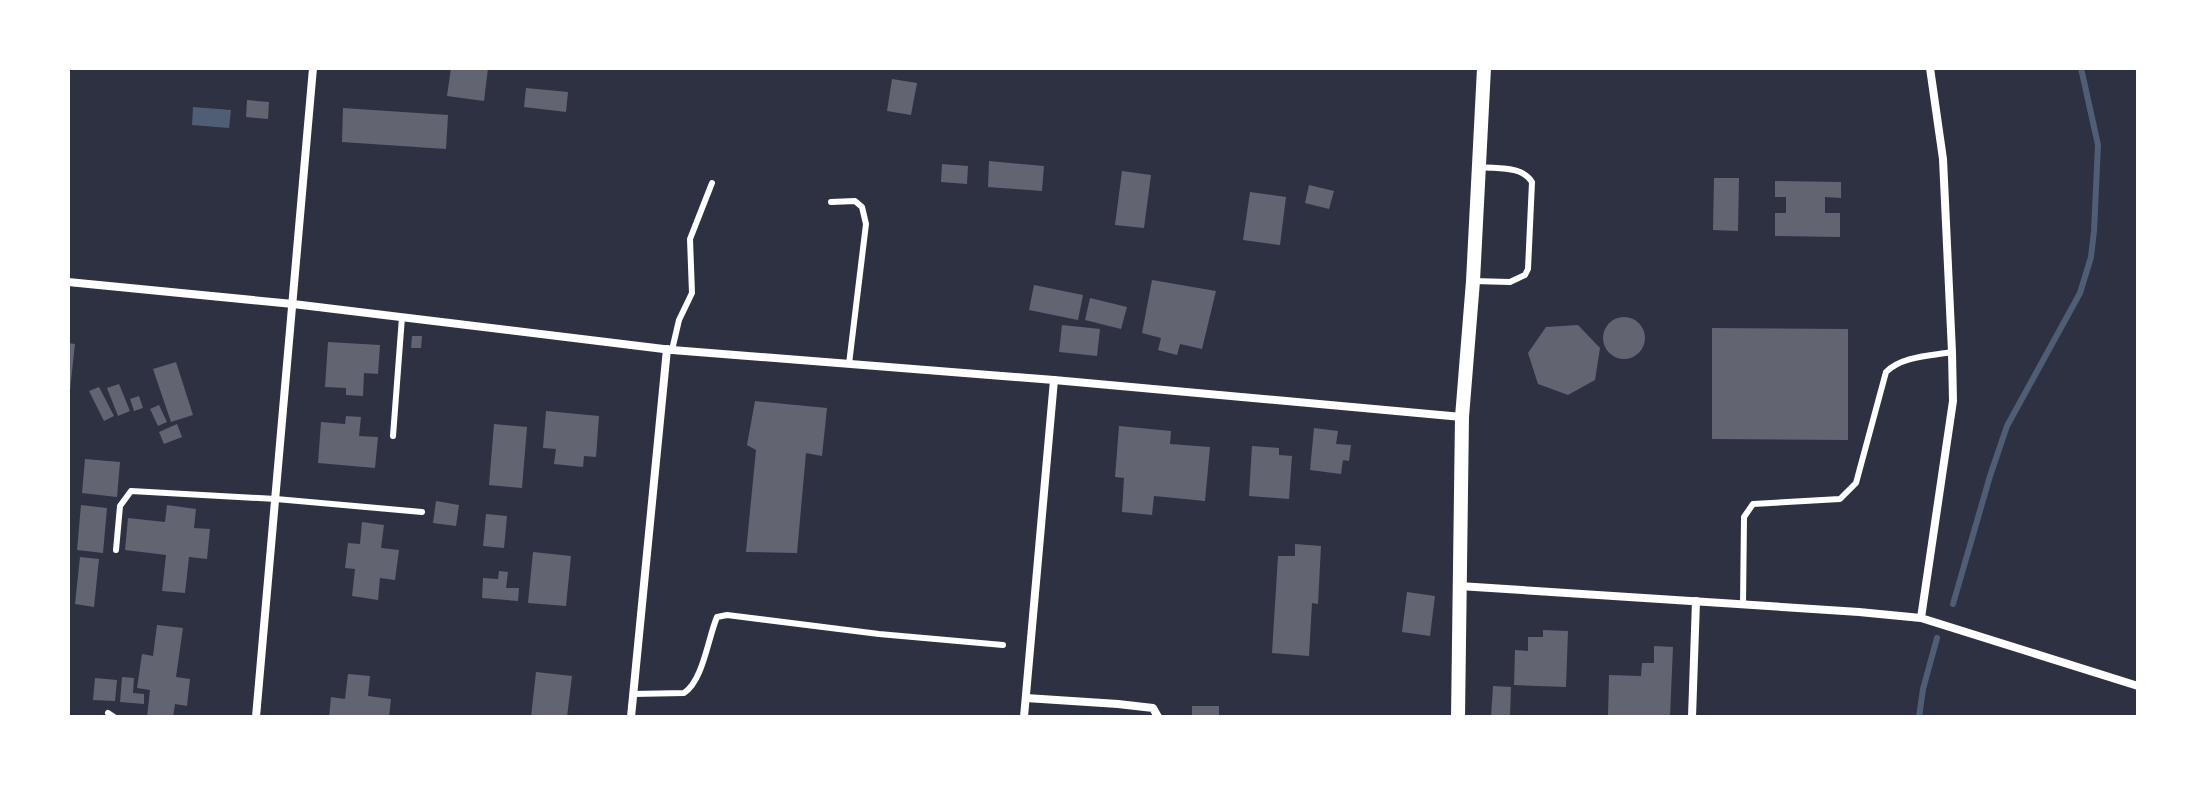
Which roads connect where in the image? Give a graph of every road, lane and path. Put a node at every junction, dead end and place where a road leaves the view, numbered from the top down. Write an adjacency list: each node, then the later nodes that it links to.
1 (313, 68): 9 (street)
2 (1484, 68): 4 (street)
3 (1930, 68): 12 (street)
4 (1478, 167): 7 (street); 7 (lane)
5 (712, 183): 11 (lane)
6 (831, 202): 13 (lane)
7 (1473, 281): 15 (street)
8 (68, 282): 9 (street)
9 (293, 304): 10 (street); 17 (street)
10 (402, 317): 11 (street); 16 (lane)
11 (669, 349): 13 (street); 26 (street)
12 (1952, 352): 22 (lane); 23 (street)
13 (849, 364): 14 (street)
14 (1054, 380): 15 (street); 27 (street)
15 (1462, 417): 20 (street)
16 (393, 436)
17 (276, 499): 18 (lane); 19 (lane); 28 (street)
18 (422, 512)
19 (116, 550)
20 (1459, 586): 21 (street); 32 (street)
21 (1696, 601): 22 (street); 33 (street)
22 (1743, 605): 23 (street)
23 (1921, 618): 25 (street)
24 (1003, 645): 26 (lane)
25 (2138, 686)
26 (633, 694): 29 (street)
27 (1026, 698): 30 (street); 31 (street)
28 (256, 717)
29 (631, 717)
30 (1024, 717)
31 (1158, 717)
32 (1458, 717)
33 (1692, 717)

